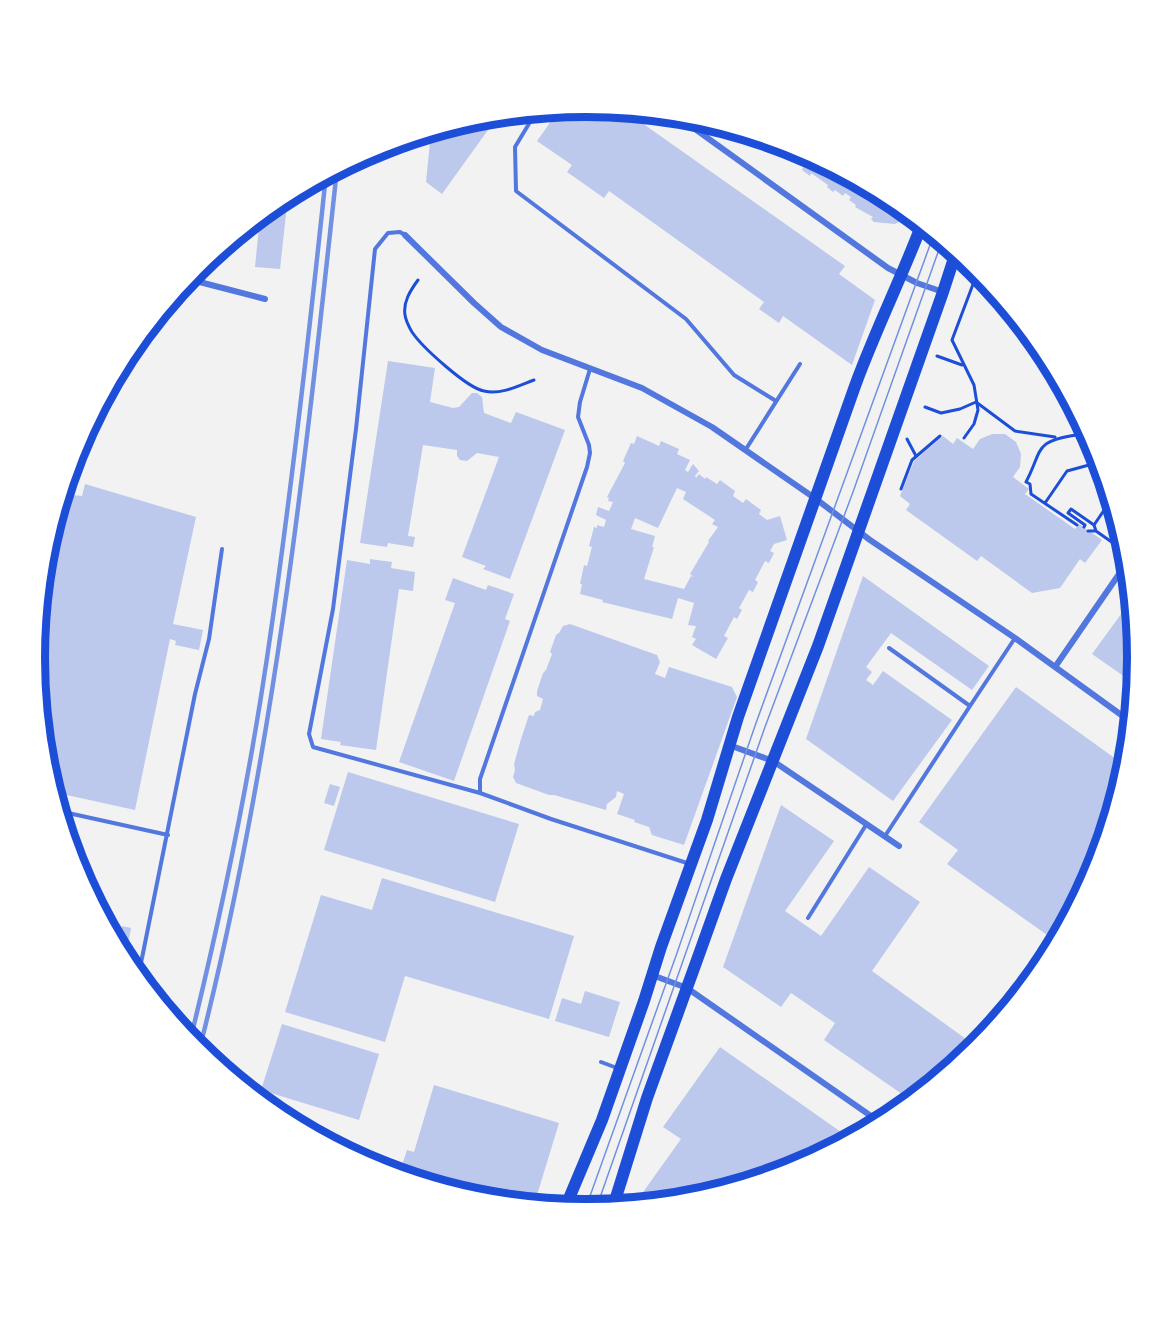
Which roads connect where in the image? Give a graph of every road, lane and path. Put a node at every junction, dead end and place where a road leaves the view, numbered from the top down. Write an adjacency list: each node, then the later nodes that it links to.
1 (531, 121): 17 (lane)
2 (694, 129): 6 (street)
3 (919, 232): 6 (main road)
4 (405, 235): 15 (street); 47 (lane)
5 (953, 261): 10 (main road)
6 (902, 276): 10 (street); 28 (main road)
7 (418, 280): 16 (path)
8 (198, 281): 11 (street)
9 (974, 281): 14 (path)
10 (943, 292): 12 (main road)
11 (266, 298)
12 (923, 351): 14 (path); 34 (main road)
13 (800, 364): 17 (lane)
14 (963, 366): 18 (path)
15 (590, 369): 25 (street); 47 (lane)
16 (534, 380)
17 (776, 400): 25 (lane)
18 (975, 402): 19 (path); 22 (path); 23 (path)
19 (926, 407)
20 (1077, 435): 23 (path); 24 (path)
21 (940, 436): 27 (path)
22 (964, 438)
23 (1056, 438): 29 (path)
24 (1080, 439)
25 (746, 449): 28 (street)
26 (1091, 464): 29 (path)
27 (901, 489)
28 (816, 498): 34 (street); 45 (main road)
29 (1045, 503): 31 (path)
30 (1106, 509): 32 (path)
31 (1077, 525)
32 (1094, 525): 33 (path); 36 (path)
33 (1084, 528)
34 (859, 531): 40 (street); 46 (main road)
35 (1088, 531): 36 (path)
36 (1096, 531): 37 (path)
37 (1115, 545)
38 (222, 549): 50 (lane)
39 (1120, 573): 42 (street)
40 (1015, 638): 42 (street); 43 (lane)
41 (889, 648): 43 (lane)
42 (1055, 667): 44 (street)
43 (970, 706): 51 (lane)
44 (1123, 717)
45 (729, 745): 46 (street); 53 (main road)
46 (773, 761): 49 (street); 57 (main road)
47 (480, 793): 53 (lane)
48 (68, 813): 50 (lane)
49 (867, 824): 51 (street); 54 (lane)
50 (168, 835): 55 (lane)
51 (885, 837): 52 (street)
52 (899, 846)
53 (692, 865): 56 (main road)
54 (808, 918)
55 (141, 965)
56 (652, 975): 57 (street); 59 (main road)
57 (687, 988): 60 (street); 61 (main road)
58 (601, 1062): 59 (lane)
59 (619, 1068): 62 (main road)
60 (872, 1117)
61 (617, 1198)
62 (569, 1199)

